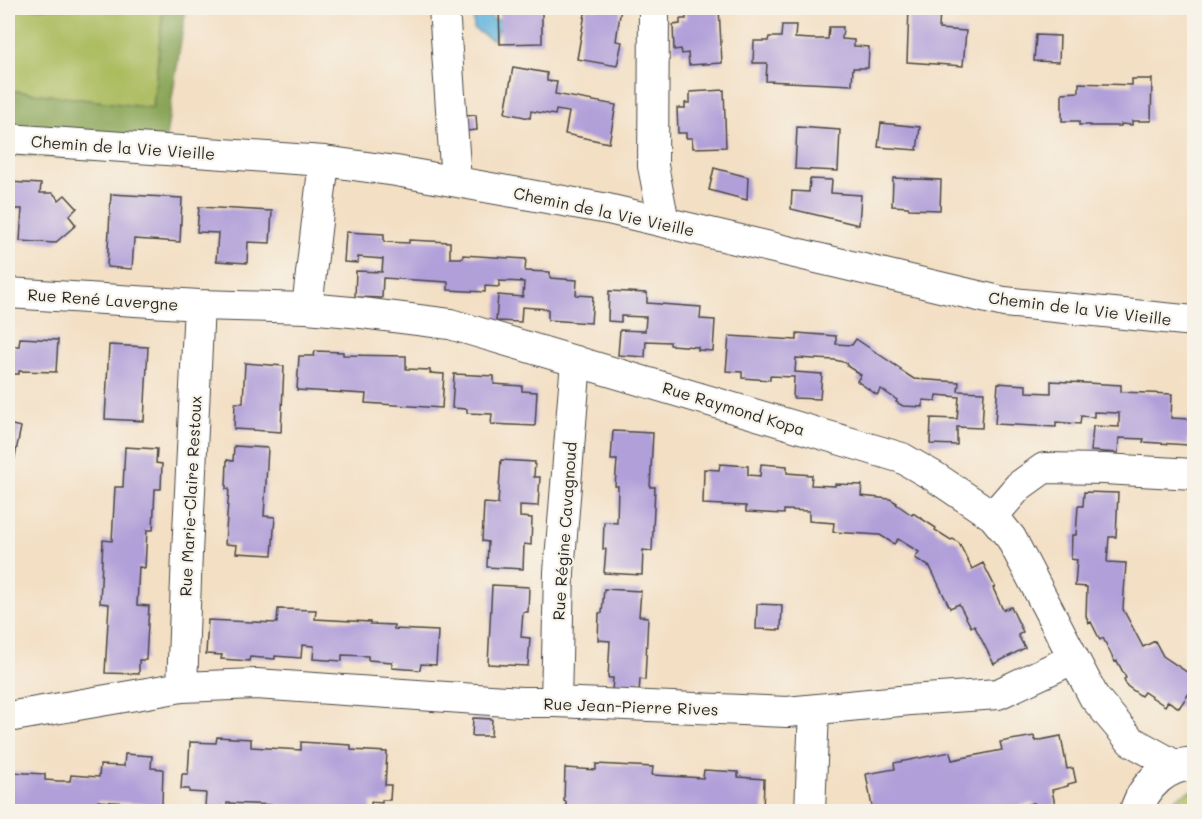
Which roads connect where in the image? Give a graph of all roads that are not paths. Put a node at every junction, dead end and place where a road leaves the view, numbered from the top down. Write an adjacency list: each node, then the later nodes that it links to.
1 (444, 8): 5 (street)
2 (654, 8): 6 (street)
3 (8, 139): 4 (street, Chemin de la Vie Vieille)
4 (324, 161): 5 (street, Chemin de la Vie Vieille); 9 (street)
5 (456, 182): 6 (street, Chemin de la Vie Vieille)
6 (664, 222): 10 (street, Chemin de la Vie Vieille)
7 (8, 293): 8 (street, Rue René Lavergne)
8 (199, 305): 9 (street, Rue Raymond Kopa); 15 (street, Rue Marie-Claire Restoux)
9 (307, 308): 11 (street, Rue Raymond Kopa)
10 (1194, 321)
11 (576, 360): 13 (street, Rue Raymond Kopa); 16 (street, Rue Régine Cavagnoud)
12 (1194, 474): 13 (street)
13 (993, 516): 14 (street, Rue Raymond Kopa)
14 (1073, 659): 17 (street, Rue Jean-Pierre Rives); 19 (street, Rue Raymond Kopa)
15 (182, 687): 16 (street, Rue Jean-Pierre Rives); 18 (street)
16 (556, 702): 17 (street, Rue Jean-Pierre Rives)
17 (814, 710): 22 (street)
18 (8, 717)
19 (1131, 741): 20 (street, Rue Raymond Kopa); 21 (street, Rue Raymond Kopa)
20 (1186, 766): 21 (main road)
21 (1141, 801)
22 (810, 812)

